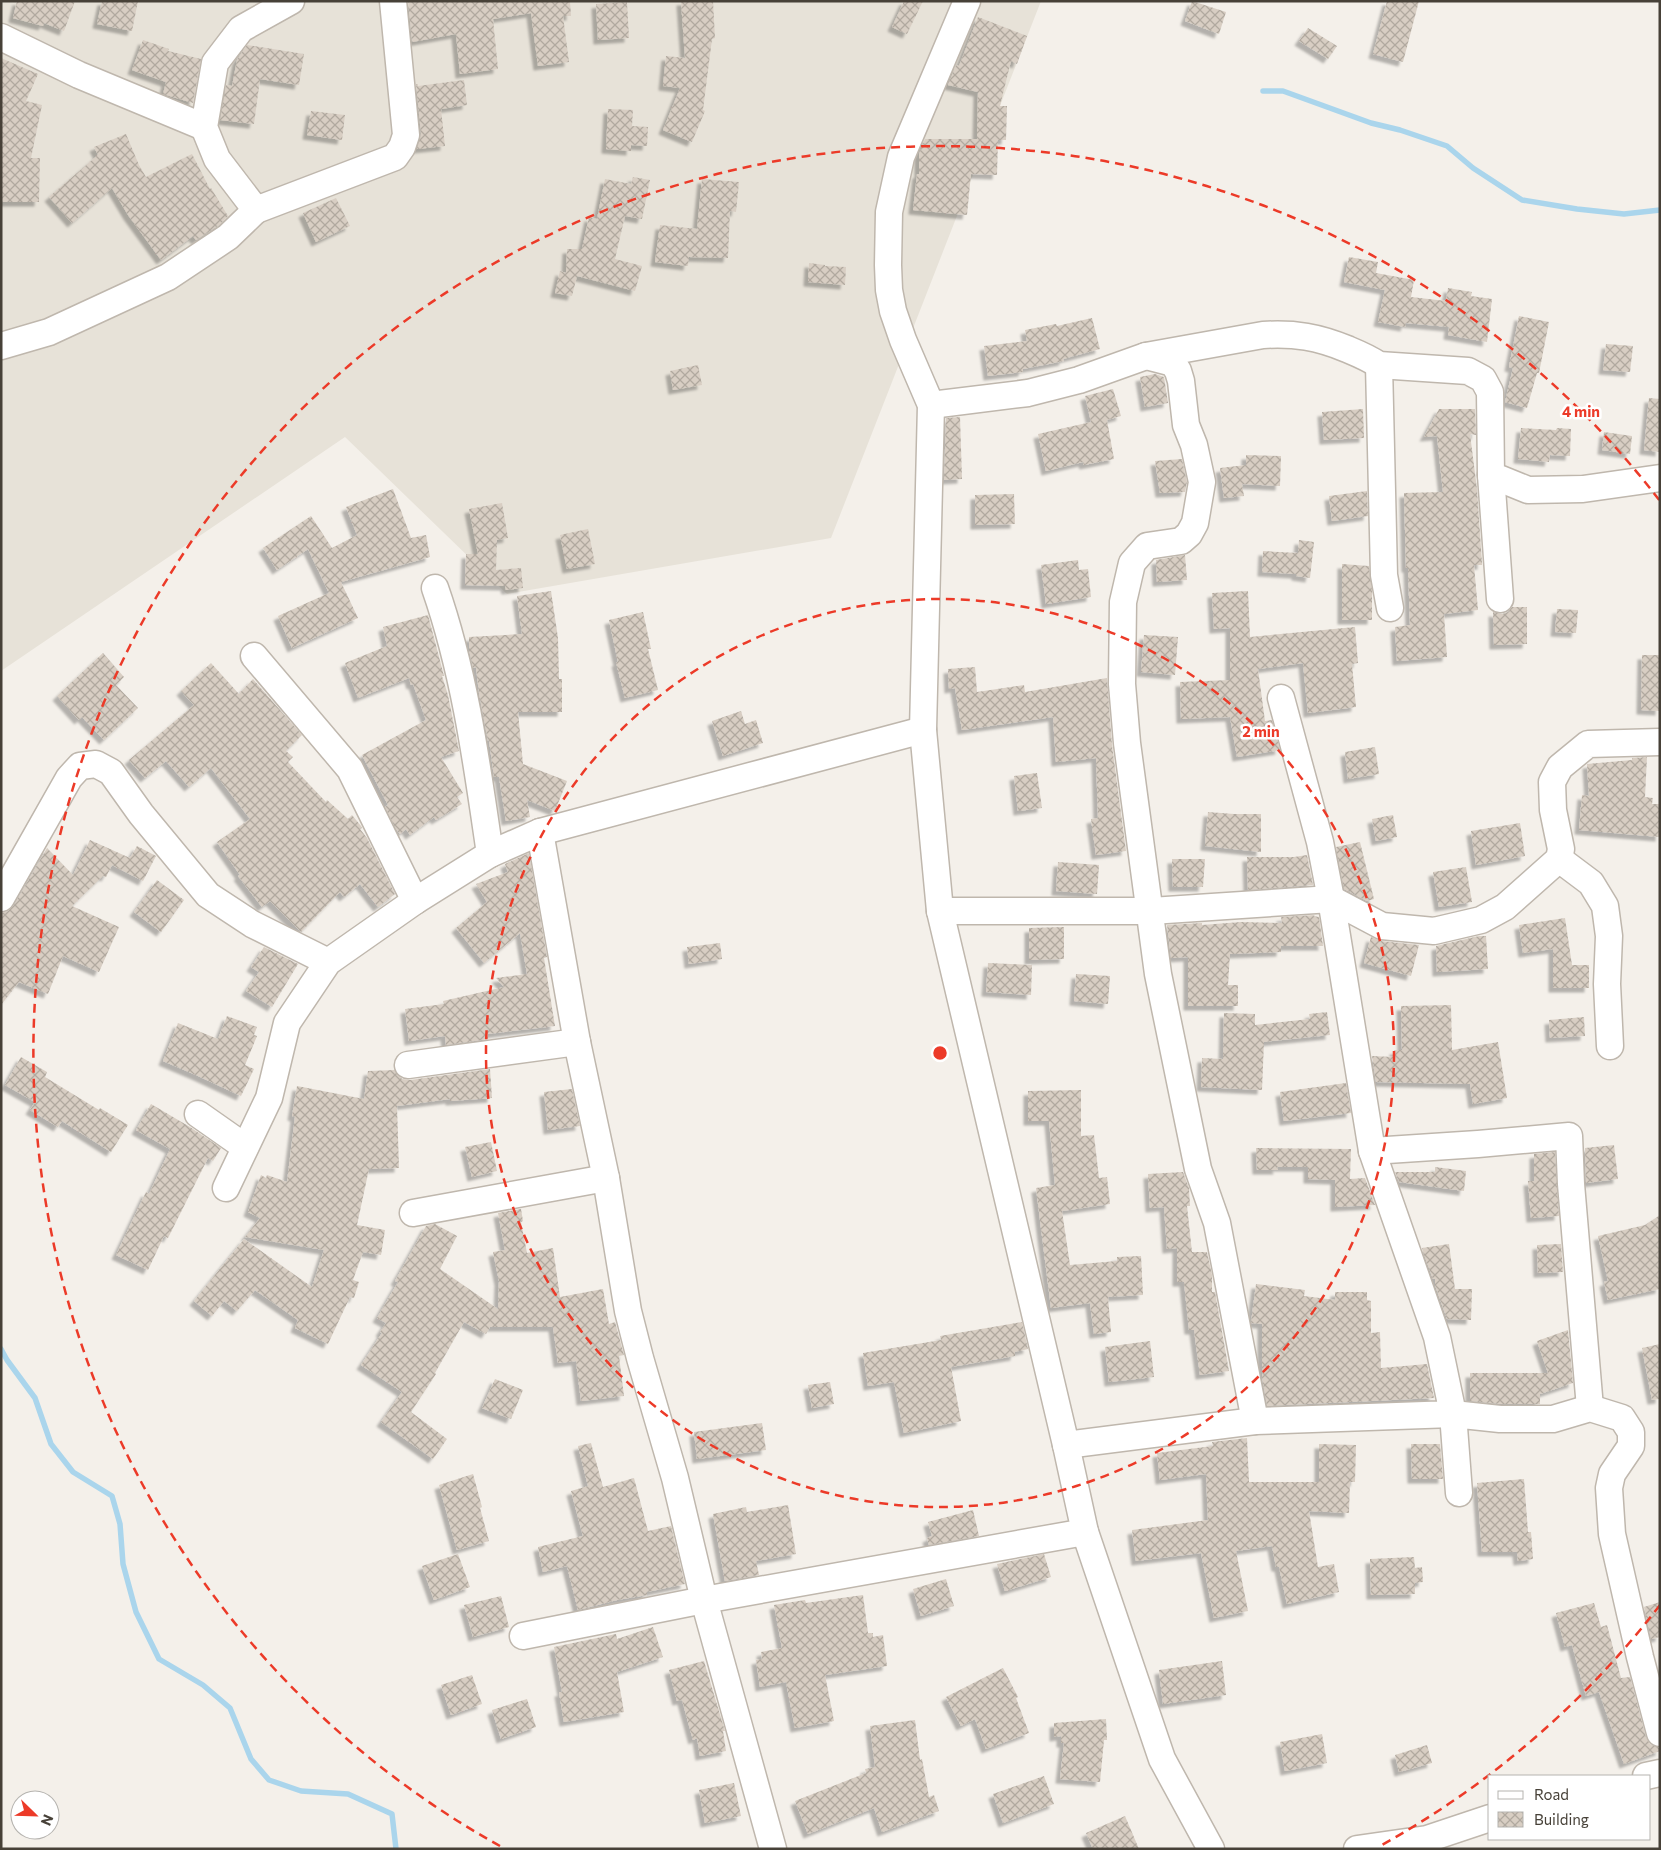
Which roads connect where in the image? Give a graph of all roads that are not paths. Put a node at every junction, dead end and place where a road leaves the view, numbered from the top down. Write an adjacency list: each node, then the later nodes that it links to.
1 (291, 1): 5 (street)
2 (393, 1): 6 (street)
3 (967, 1): 10 (street)
4 (1, 37): 5 (street)
5 (204, 127): 6 (street)
6 (256, 210): 7 (street)
7 (1, 346)
8 (1146, 356): 9 (street); 10 (street); 27 (street)
9 (1379, 365): 11 (street); 15 (street)
10 (931, 405): 18 (street)
11 (1492, 476): 12 (street); 14 (street)
12 (1660, 478)
13 (435, 588): 21 (street)
14 (1500, 599)
15 (1390, 608)
16 (254, 656): 25 (street)
17 (1281, 698): 24 (street)
18 (923, 730): 20 (street); 26 (street)
19 (1660, 742): 22 (street)
20 (540, 832): 21 (street); 29 (street)
21 (490, 854): 25 (street)
22 (1559, 859): 24 (street); 30 (street)
23 (1, 898): 28 (street)
24 (1331, 900): 27 (street); 34 (street)
25 (416, 901): 28 (street)
26 (940, 911): 27 (street); 41 (street)
27 (1151, 911): 40 (street)
28 (328, 962): 33 (street)
29 (577, 1042): 31 (street); 35 (street)
30 (1610, 1046)
31 (408, 1065)
32 (198, 1114): 33 (street)
33 (246, 1147): 36 (street)
34 (1372, 1151): 38 (street); 39 (street)
35 (606, 1178): 37 (street); 44 (street)
36 (226, 1188)
37 (413, 1213)
38 (1590, 1408): 39 (street); 46 (street)
39 (1453, 1414): 40 (street); 42 (street)
40 (1255, 1421): 41 (street)
41 (1066, 1446): 43 (street)
42 (1459, 1493)
43 (1085, 1532): 44 (street); 50 (street)
44 (704, 1600): 45 (street); 49 (street)
45 (523, 1636)
46 (1660, 1733)
47 (1488, 1819): 48 (street)
48 (1428, 1844): 51 (street)
49 (774, 1849)
50 (1211, 1849)
51 (1357, 1849)

